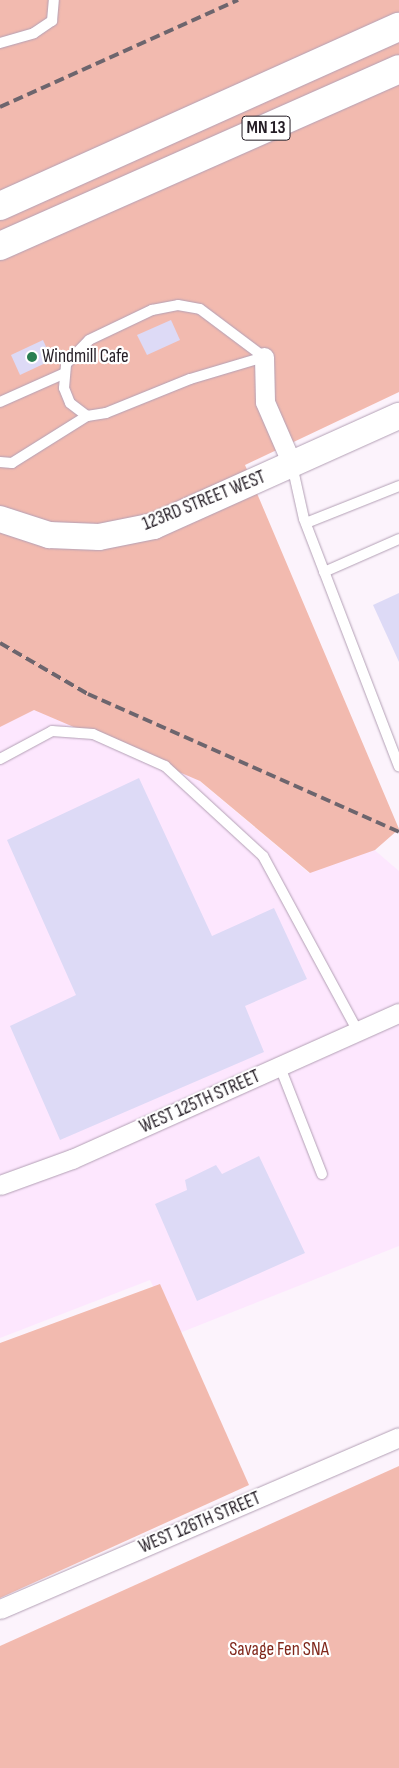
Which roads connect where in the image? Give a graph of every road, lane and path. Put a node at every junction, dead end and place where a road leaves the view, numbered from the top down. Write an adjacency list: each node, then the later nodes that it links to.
1 (54, 0): 3 (lane)
2 (399, 27): 5 (highway, MN 13)
3 (0, 43)
4 (399, 69): 6 (highway, MN 13)
5 (4, 203)
6 (0, 246)
7 (264, 357): 8 (lane); 10 (lane); 13 (street)
8 (65, 373): 9 (lane); 10 (lane)
9 (0, 402)
10 (87, 416): 12 (lane)
11 (399, 416): 13 (street, 123RD STREET WEST)
12 (0, 462)
13 (292, 464): 15 (street, 123RD STREET WEST); 16 (lane)
14 (399, 486): 16 (lane)
15 (0, 518)
16 (306, 523): 18 (lane)
17 (399, 539): 18 (lane)
18 (324, 572): 20 (lane)
19 (0, 758): 22 (lane)
20 (399, 766)
21 (399, 1013): 22 (street, WEST 125TH STREET)
22 (358, 1032): 23 (street, WEST 125TH STREET)
23 (280, 1067): 24 (lane); 25 (street, WEST 125TH STREET)
24 (322, 1174)
25 (0, 1185)
26 (399, 1437): 27 (street, WEST 126TH STREET)
27 (0, 1609)

